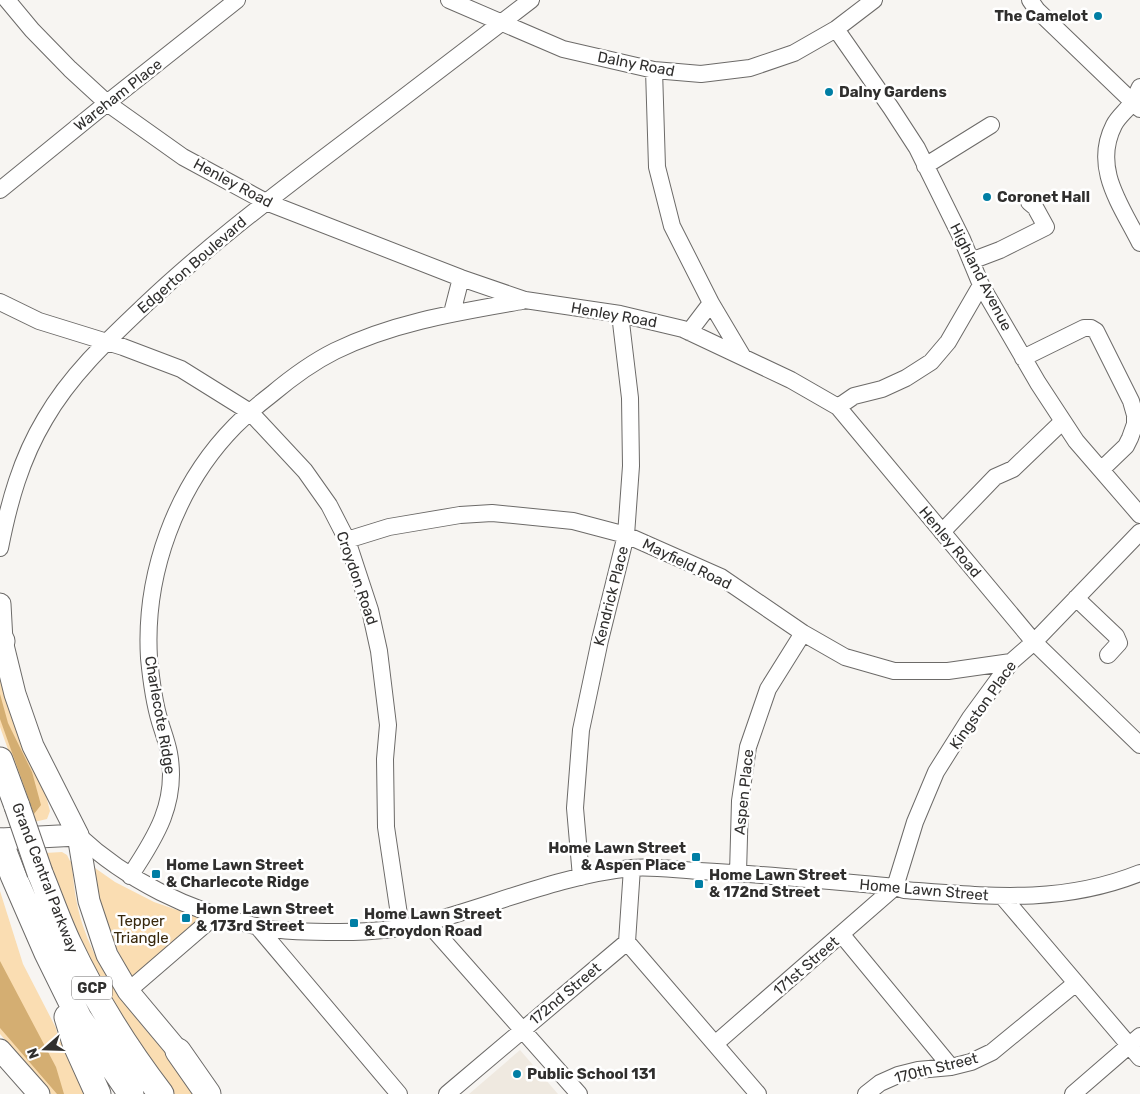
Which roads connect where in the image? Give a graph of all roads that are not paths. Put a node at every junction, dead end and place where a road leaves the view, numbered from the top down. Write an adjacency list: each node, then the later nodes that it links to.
1 (7, 0): 11 (street, Henley Road)
2 (237, 0): 11 (street, Wareham Place)
3 (449, 0): 7 (street, Dalny Road)
4 (531, 0): 7 (street, Edgerton Boulevard)
5 (874, 0): 8 (street, Dalny Road)
6 (1030, 0): 10 (street)
7 (501, 23): 9 (street, Dalny Road); 15 (street, Edgerton Boulevard)
8 (836, 29): 9 (street, Dalny Road); 13 (street, Highland Avenue)
9 (654, 70): 23 (street)
10 (1138, 99): 17 (street)
11 (107, 102): 14 (street, Wareham Place); 15 (street, Henley Road)
12 (991, 125): 13 (street)
13 (925, 166): 18 (street, Highland Avenue)
14 (0, 190)
15 (266, 202): 19 (street, Henley Road); 27 (street, Edgerton Boulevard)
16 (1029, 202): 18 (street)
17 (1140, 243)
18 (971, 261): 20 (street, Highland Avenue)
19 (461, 278): 21 (street, Henley Road); 24 (street)
20 (982, 285): 29 (street, Highland Avenue); 30 (street)
21 (525, 300): 24 (street, Charlecote Ridge); 25 (street, Henley Road)
22 (0, 302): 27 (street, Croydon Road)
23 (712, 303): 26 (street); 28 (street)
24 (452, 313): 31 (street, Charlecote Ridge)
25 (620, 314): 26 (street, Henley Road); 39 (street, Kendrick Place)
26 (689, 332): 28 (street, Henley Road)
27 (107, 341): 31 (street, Croydon Road); 35 (street, Edgerton Boulevard)
28 (743, 357): 30 (street, Henley Road)
29 (1023, 358): 32 (street, Highland Avenue); 33 (street)
30 (838, 407): 38 (street, Henley Road)
31 (250, 412): 40 (street, Croydon Road); 56 (street, Charlecote Ridge)
32 (1062, 421): 33 (street, Highland Avenue); 38 (street)
33 (1101, 470): 36 (street, Highland Avenue)
34 (995, 488): 38 (street)
35 (4, 509): 41 (street, Edgerton Boulevard)
36 (1140, 515)
37 (1140, 532): 42 (street, Kingston Place)
38 (944, 534): 46 (street, Henley Road)
39 (626, 535): 40 (street, Mayfield Road); 44 (street, Mayfield Road); 57 (street, Kendrick Place)
40 (347, 540): 63 (street, Croydon Road)
41 (0, 548)
42 (1076, 598): 46 (street, Kingston Place); 47 (street)
43 (0, 604): 45 (main road, Grand Central Parkway)
44 (803, 633): 48 (street, Mayfield Road); 54 (street, Aspen Place)
45 (1, 640): 51 (main road, Grand Central Parkway)
46 (1034, 642): 48 (street, Kingston Place); 49 (street, Henley Road)
47 (1108, 655)
48 (1011, 662): 58 (street, Kingston Place)
49 (1140, 745)
50 (0, 760): 78 (highway, Grand Central Parkway / GCP, bridge)
51 (78, 835): 52 (main road); 56 (street, Home Lawn Street); 68 (main road, Grand Central Parkway)
52 (0, 840): 66 (highway, Grand Central Parkway / GCP)
53 (632, 868): 54 (street, Home Lawn Street); 57 (street, Home Lawn Street); 65 (street)
54 (738, 873): 58 (street, Home Lawn Street)
55 (1140, 873): 59 (street, Home Lawn Street)
56 (130, 876): 60 (street, Home Lawn Street)
57 (581, 877): 61 (street, Home Lawn Street)
58 (895, 887): 59 (street, Home Lawn Street); 64 (street, 171st Street)
59 (1002, 896): 67 (street)
60 (215, 916): 62 (street, Home Lawn Street); 68 (street)
61 (428, 922): 63 (street, Home Lawn Street); 69 (street)
62 (257, 926): 63 (street, Home Lawn Street); 81 (street)
63 (401, 928)
64 (842, 935): 70 (street, 171st Street); 74 (street)
65 (627, 942): 69 (street, 172nd Street); 70 (street)
66 (47, 953): 76 (highway); 77 (highway, Grand Central Parkway / GCP)
67 (1076, 983): 71 (street); 74 (street, 170th Street)
68 (128, 991): 73 (main road, Grand Central Parkway)
69 (523, 1029): 82 (street, 172nd Street); 83 (street)
70 (715, 1044): 84 (street)
71 (1136, 1046): 86 (street)
72 (0, 1050): 75 (main road)
73 (178, 1051): 79 (highway); 80 (main road, Grand Central Parkway)
74 (951, 1067): 85 (street, 170th Street)
75 (39, 1094)
76 (98, 1094)
77 (131, 1094)
78 (161, 1094)
79 (208, 1094)
80 (216, 1094)
81 (399, 1094)
82 (447, 1094)
83 (579, 1094)
84 (758, 1094)
85 (866, 1094)
86 (1072, 1094)

